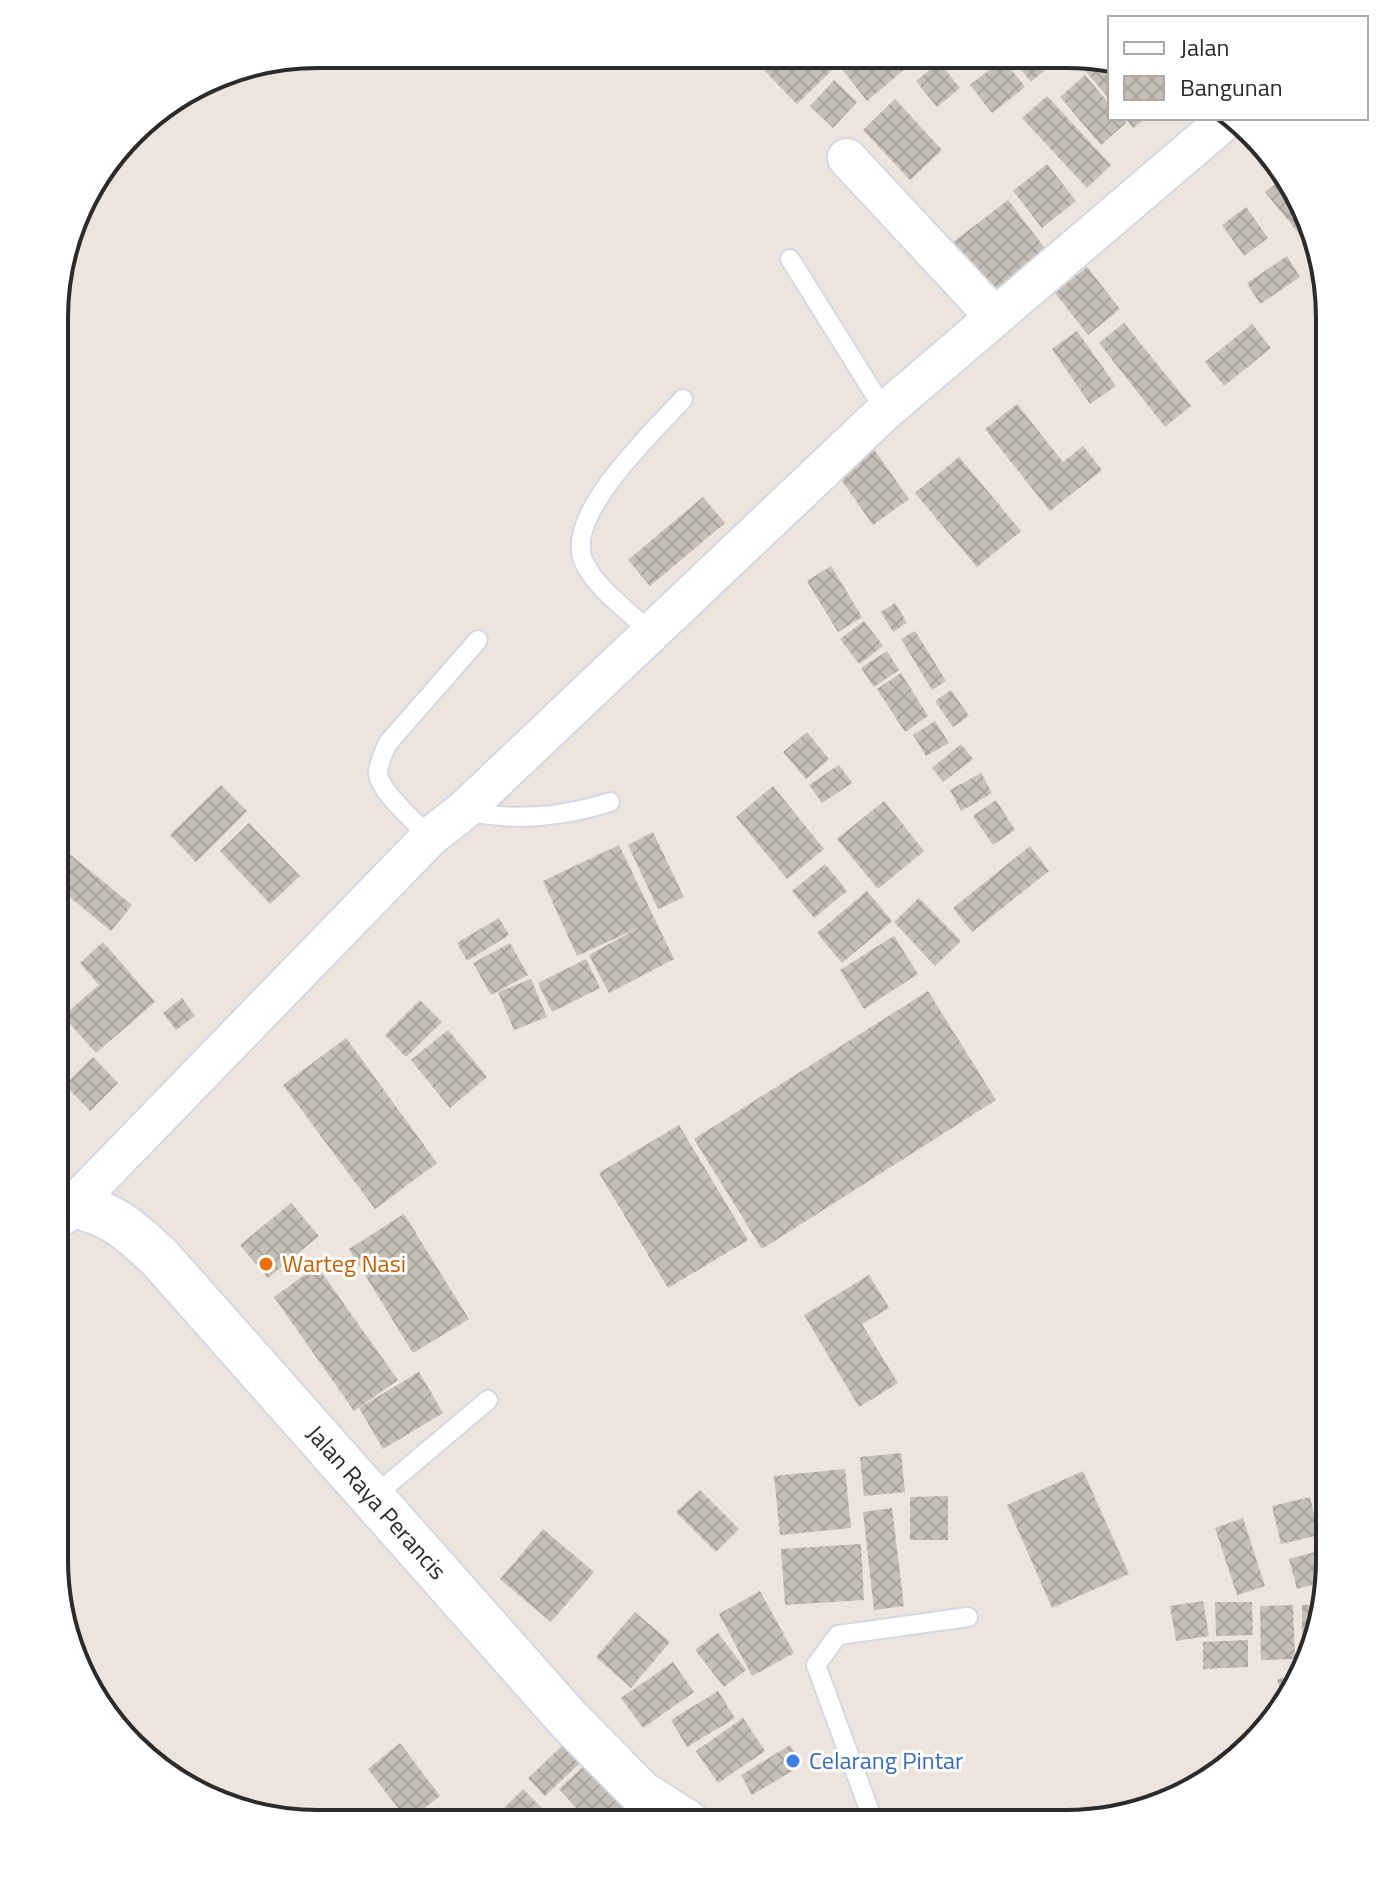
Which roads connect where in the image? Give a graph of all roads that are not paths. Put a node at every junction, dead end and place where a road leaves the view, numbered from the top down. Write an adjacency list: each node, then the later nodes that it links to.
1 (1222, 123): 4 (street)
2 (847, 158): 4 (street)
3 (790, 259): 6 (lane)
4 (994, 316): 6 (street)
5 (683, 399): 7 (lane)
6 (885, 411): 7 (street)
7 (650, 632): 10 (street)
8 (478, 640): 11 (lane)
9 (610, 802): 10 (lane)
10 (463, 811): 11 (street)
11 (430, 837): 12 (street)
12 (68, 1202)
13 (68, 1209): 15 (street, Jalan Raya Perancis)
14 (488, 1400): 15 (lane)
15 (373, 1497): 17 (street, Jalan Raya Perancis)
16 (968, 1617): 18 (lane)
17 (666, 1810)
18 (869, 1810)

